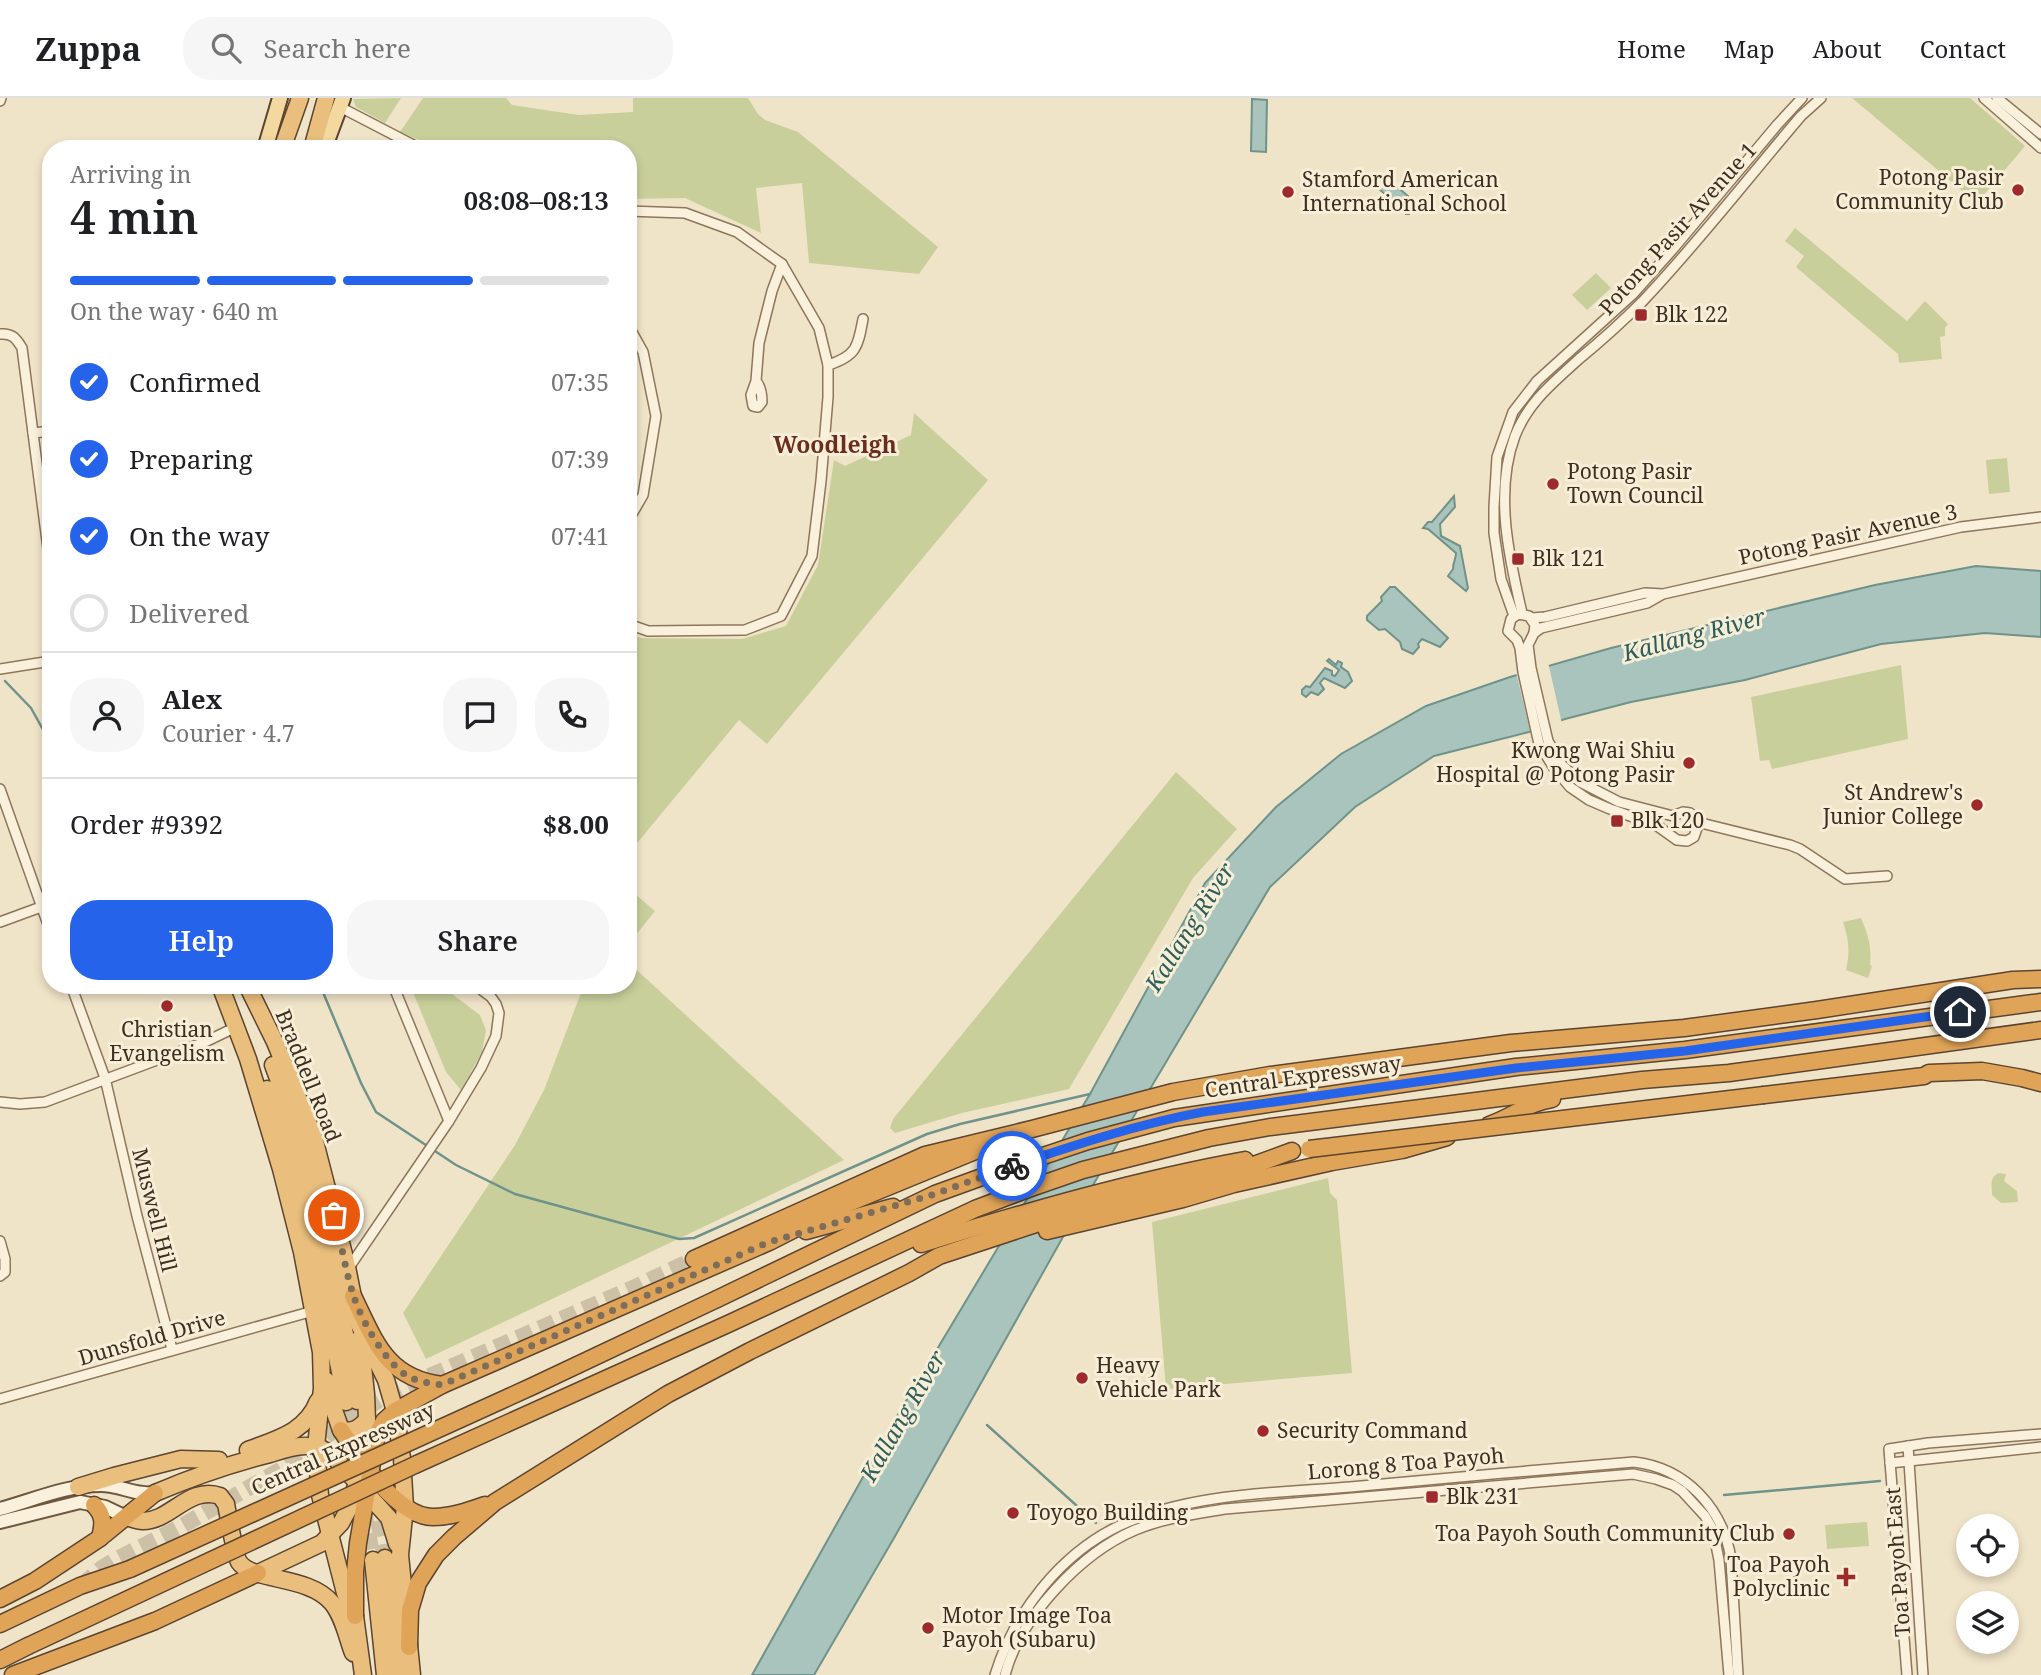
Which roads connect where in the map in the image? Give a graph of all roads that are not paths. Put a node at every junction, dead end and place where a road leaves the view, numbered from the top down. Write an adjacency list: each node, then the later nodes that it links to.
1 (280, 98): 9 (main road)
2 (300, 98): 10 (highway)
3 (1802, 98): 28 (street, Potong Pasir Avenue 1)
4 (1821, 98): 28 (street, Potong Pasir Avenue 1)
5 (1984, 98): 14 (street)
6 (1997, 98): 8 (street)
7 (336, 101): 11 (highway); 12 (main road); 13 (street)
8 (2041, 134)
9 (268, 140)
10 (285, 140)
11 (316, 140)
12 (326, 140)
13 (405, 140)
14 (2041, 148)
15 (637, 211): 16 (street)
16 (782, 264): 20 (street); 21 (street)
17 (863, 319): 20 (street)
18 (0, 334): 23 (street)
19 (637, 341): 25 (street)
20 (828, 365): 30 (street)
21 (757, 381)
22 (42, 432): 23 (street)
23 (33, 433): 24 (street)
24 (42, 502)
25 (637, 505)
26 (2041, 517): 27 (street, Potong Pasir Avenue 3)
27 (1663, 594): 29 (street, Potong Pasir Avenue 3); 31 (street, Potong Pasir Avenue 3)
28 (1518, 615): 29 (street); 31 (street, Potong Pasir Avenue 1)
29 (1532, 618): 31 (street, Potong Pasir Avenue 1)
30 (637, 627)
31 (1526, 641): 34 (street, Potong Pasir Avenue 1)
32 (42, 662): 33 (street)
33 (0, 668)
34 (1544, 743): 36 (street, Potong Pasir Avenue 1); 38 (street, Potong Pasir Avenue 1)
35 (0, 789): 40 (street)
36 (1673, 816): 37 (street, Potong Pasir Avenue 1); 38 (street)
37 (1698, 822): 38 (street); 39 (street)
38 (1670, 833)
39 (1887, 876)
40 (41, 907): 41 (street)
41 (0, 922)
42 (2041, 967): 44 (highway)
43 (2041, 979): 44 (highway)
44 (2013, 980): 62 (highway)
45 (74, 994): 56 (street, Muswell Hill)
46 (223, 994): 53 (highway)
47 (230, 994): 48 (highway)
48 (248, 994)
49 (250, 994): 69 (highway, Braddell Road)
50 (397, 994): 61 (street)
51 (487, 994): 61 (street)
52 (2041, 1002): 64 (highway, Central Expressway)
53 (236, 1027): 56 (street); 72 (highway)
54 (2041, 1030): 57 (highway, Central Expressway)
55 (1924, 1076): 58 (highway); 59 (highway); 63 (highway, bridge)
56 (105, 1078): 60 (street); 74 (street, Muswell Hill)
57 (1642, 1080): 63 (highway); 68 (highway, Central Expressway)
58 (2041, 1083)
59 (2041, 1094)
60 (0, 1102)
61 (449, 1121): 69 (street)
62 (1032, 1129): 66 (highway); 67 (highway)
63 (1180, 1186): 68 (highway); 93 (highway)
64 (935, 1194): 66 (highway); 105 (highway, Central Expressway, bridge)
65 (0, 1241): 70 (street)
66 (769, 1242): 76 (highway)
67 (694, 1259)
68 (866, 1261): 107 (highway, Central Expressway, bridge)
69 (347, 1271): 71 (highway, Braddell Road)
70 (0, 1276)
71 (353, 1296): 73 (highway, Braddell Road); 76 (highway)
72 (313, 1311): 74 (street, Dunsfold Drive); 75 (highway)
73 (358, 1322): 79 (highway, Braddell Road); 80 (highway)
74 (173, 1349): 78 (street, Dunsfold Drive)
75 (321, 1352): 77 (highway); 81 (highway)
76 (442, 1385): 79 (highway)
77 (322, 1388): 84 (highway); 86 (highway)
78 (0, 1399)
79 (395, 1411): 89 (highway); 95 (highway, Braddell Road)
80 (367, 1420): 81 (highway); 89 (highway)
81 (341, 1430): 89 (highway)
82 (2041, 1434): 83 (street)
83 (1908, 1446): 87 (street, Toa Payoh East); 88 (street)
84 (316, 1447): 91 (highway); 92 (highway); 99 (highway)
85 (2041, 1447): 87 (street)
86 (219, 1460): 90 (highway); 92 (highway)
87 (1909, 1461): 88 (street); 118 (street, Toa Payoh East)
88 (1890, 1463): 117 (street, Toa Payoh East)
89 (367, 1466): 91 (highway); 95 (highway)
90 (78, 1487): 92 (main road); 96 (main road)
91 (362, 1487): 99 (highway); 101 (highway); 104 (highway)
92 (155, 1493): 97 (highway)
93 (495, 1502): 95 (highway); 106 (highway)
94 (94, 1505): 97 (main road); 98 (main road); 100 (highway)
95 (404, 1507): 101 (highway, Braddell Road)
96 (0, 1509)
97 (126, 1517): 100 (highway); 102 (highway)
98 (0, 1522)
99 (330, 1537): 102 (highway); 104 (highway)
100 (100, 1538): 103 (highway)
101 (386, 1558): 106 (highway, Braddell Road); 110 (highway); 111 (highway)
102 (258, 1573): 108 (highway); 109 (highway)
103 (0, 1599)
104 (355, 1616): 109 (highway)
105 (0, 1624)
106 (409, 1647): 112 (highway, Braddell Road)
107 (0, 1660)
108 (13, 1675)
109 (362, 1675)
110 (385, 1675)
111 (398, 1675)
112 (412, 1675)
113 (995, 1675): 116 (street, Lorong 8 Toa Payoh)
114 (1005, 1675): 115 (street, Lorong 8 Toa Payoh)
115 (1729, 1675)
116 (1738, 1675)
117 (1907, 1675)
118 (1923, 1675)

